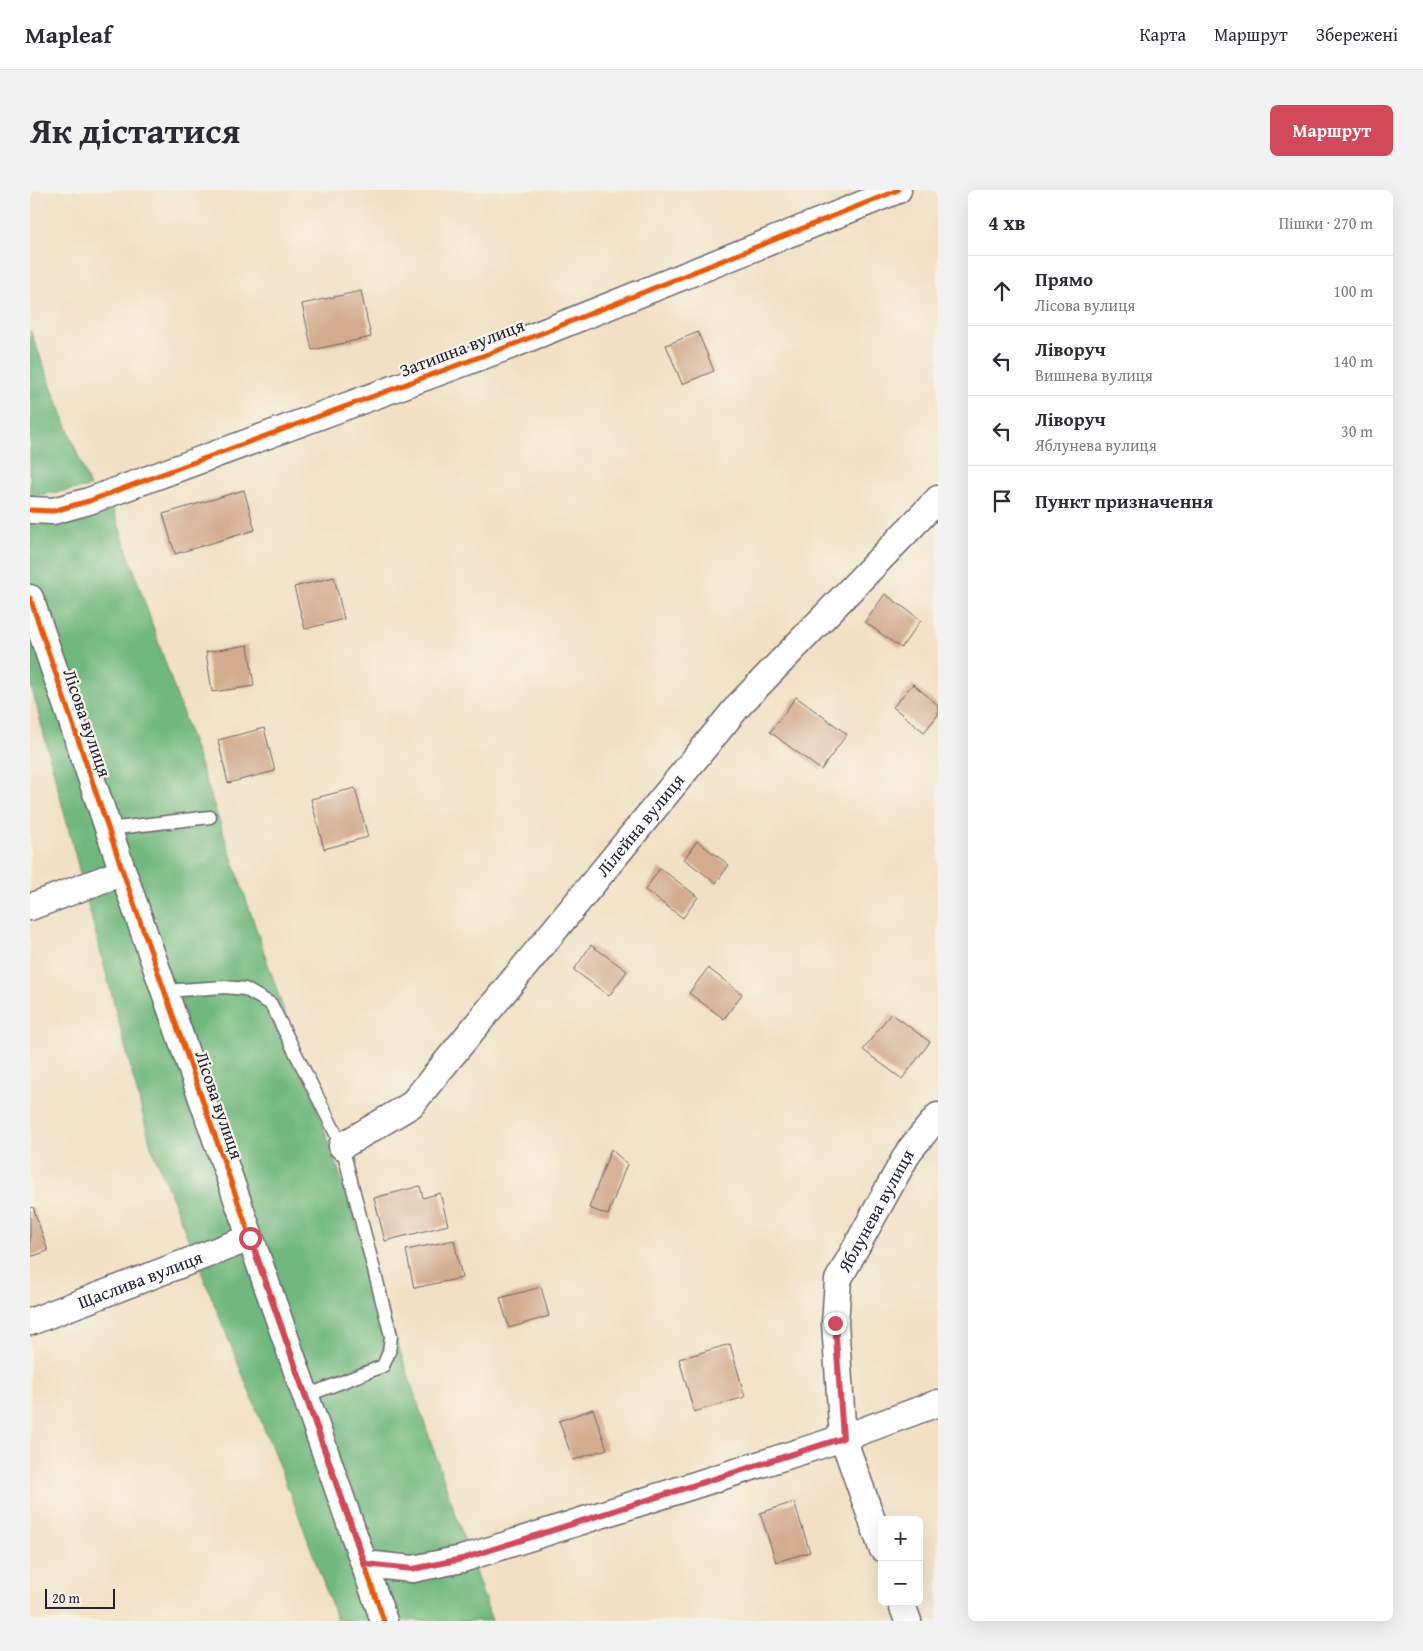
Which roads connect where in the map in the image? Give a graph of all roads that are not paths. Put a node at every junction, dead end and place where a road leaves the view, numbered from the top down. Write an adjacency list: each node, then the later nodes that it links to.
1 (898, 190): 3 (street, Затишна вулиця)
2 (938, 499): 11 (street, Лілейна вулиця)
3 (30, 510)
4 (30, 598): 6 (street, Лісова вулиця)
5 (210, 817): 6 (lane)
6 (108, 829): 7 (street, Лісова вулиця)
7 (122, 872): 8 (street); 9 (street, Лісова вулиця)
8 (30, 907)
9 (164, 991): 11 (lane); 12 (street, Лісова вулиця)
10 (938, 1116): 16 (street, Яблунева вулиця)
11 (342, 1146): 14 (lane)
12 (250, 1238): 13 (street, Щаслива вулиця); 14 (street, Лісова вулиця)
13 (30, 1322)
14 (306, 1396): 18 (street, Лісова вулиця)
15 (938, 1403): 16 (street)
16 (843, 1438): 17 (street, Яблунева вулиця); 18 (street)
17 (878, 1537)
18 (365, 1564): 20 (street, Лісова вулиця)
19 (902, 1606): 21 (street)
20 (384, 1621)
21 (908, 1621)

